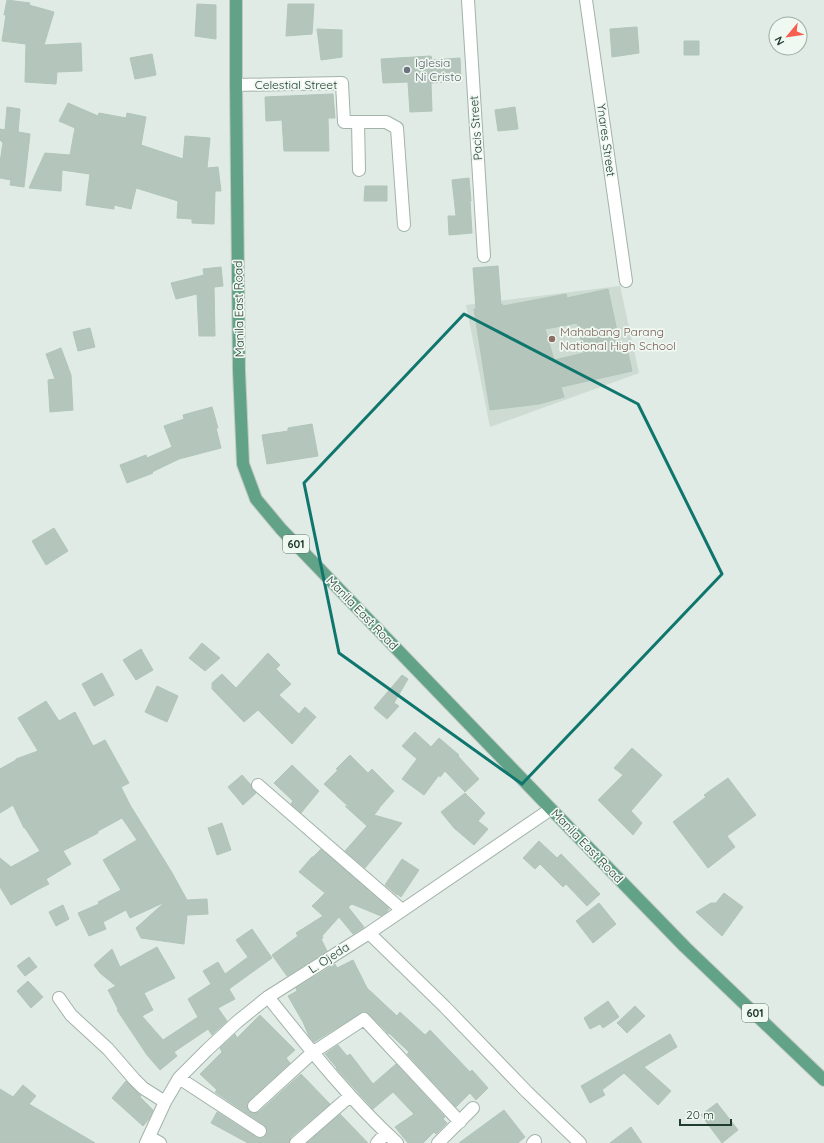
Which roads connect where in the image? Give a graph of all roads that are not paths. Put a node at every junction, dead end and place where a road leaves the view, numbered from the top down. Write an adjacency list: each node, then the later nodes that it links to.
1 (236, 0): 4 (main road, Manila East Road / 601)
2 (468, 0): 8 (street, Pacis Street)
3 (586, 0): 9 (street, Ynares Street)
4 (236, 85): 5 (street, Celestial Street); 11 (main road, Manila East Road / 601)
5 (358, 122): 6 (street); 7 (street)
6 (359, 170)
7 (404, 225)
8 (484, 256)
9 (626, 280)
10 (258, 785): 12 (street)
11 (550, 809): 12 (street, L. Ojeda); 18 (main road, Manila East Road / 601)
12 (402, 910): 13 (street, L. Ojeda)
13 (369, 933): 14 (street, L. Ojeda); 32 (street)
14 (268, 997): 16 (street); 17 (street, L. Ojeda)
15 (59, 998): 20 (street)
16 (312, 1053): 19 (street); 21 (street); 23 (street)
17 (179, 1078): 20 (street, L. Ojeda); 24 (street)
18 (824, 1080)
19 (350, 1096): 25 (street); 28 (street)
20 (165, 1102): 26 (street, L. Ojeda)
21 (254, 1106)
22 (473, 1108): 23 (street)
23 (460, 1122): 31 (street)
24 (260, 1131)
25 (386, 1133): 29 (street); 30 (street)
26 (147, 1140): 27 (street)
27 (160, 1143)
28 (296, 1143)
29 (377, 1143)
30 (397, 1143)
31 (438, 1143)
32 (580, 1143)

